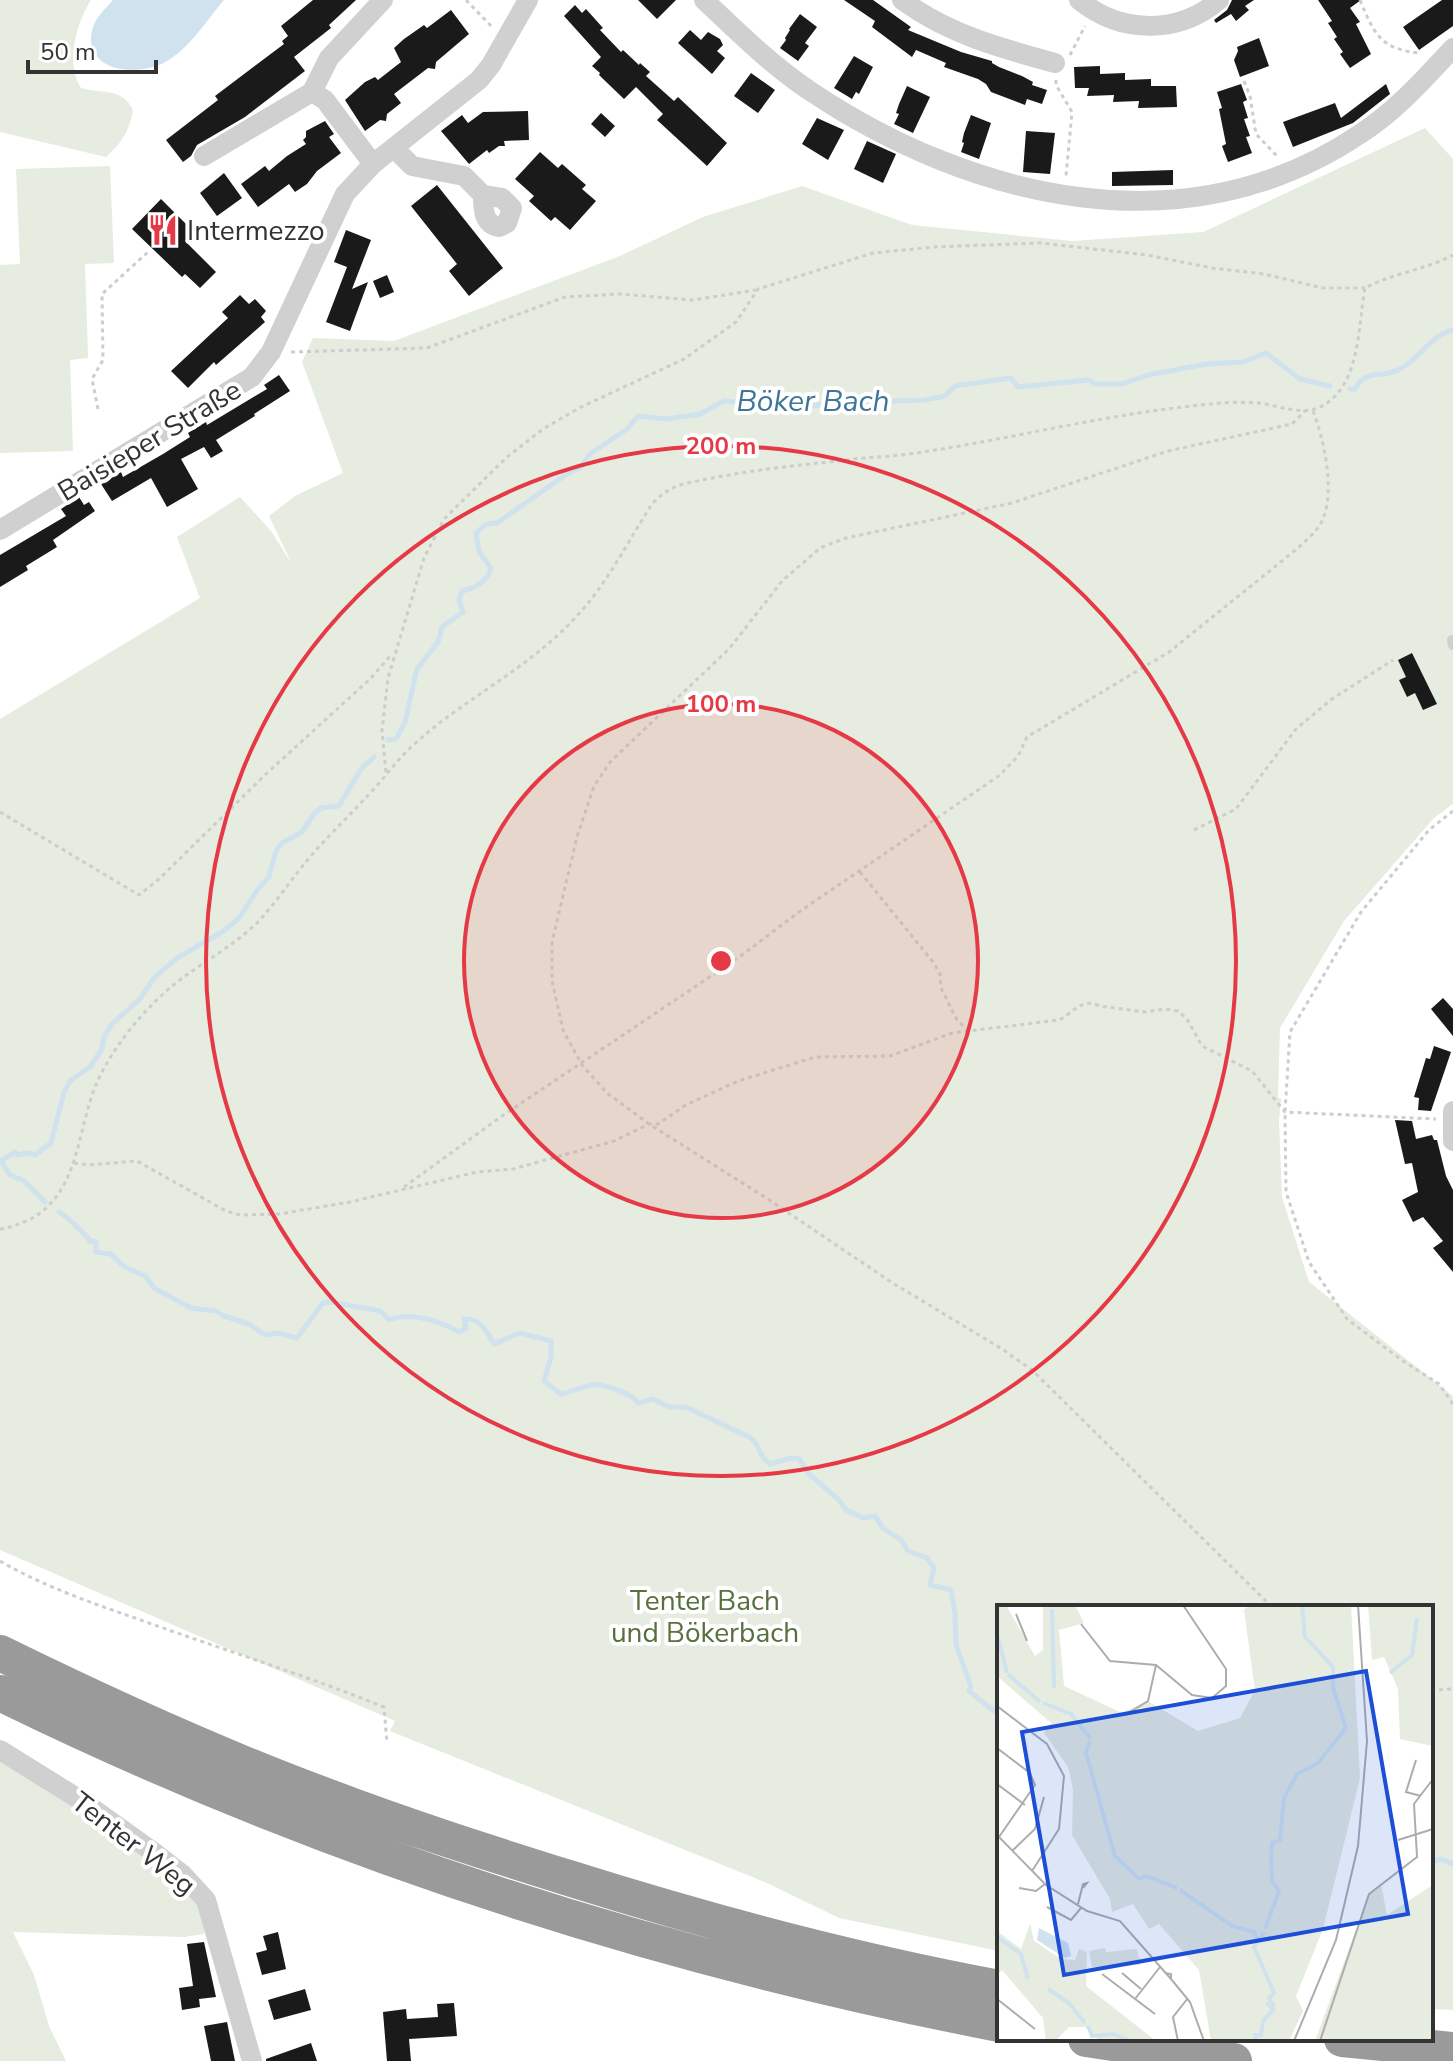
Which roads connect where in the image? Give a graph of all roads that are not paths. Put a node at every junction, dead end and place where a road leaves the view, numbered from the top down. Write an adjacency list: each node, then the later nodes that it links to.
1 (383, 0): 9 (street)
2 (528, 0): 10 (street, Baisieper Straße)
3 (704, 0): 7 (street)
4 (902, 0): 8 (street)
5 (1079, 0): 6 (street)
6 (1219, 0)
7 (1453, 48)
8 (1061, 63)
9 (312, 92): 11 (street); 12 (street)
10 (395, 149): 12 (street, Baisieper Straße); 13 (street)
11 (204, 156)
12 (373, 164): 14 (street, Baisieper Straße)
13 (483, 195)
14 (0, 530)
15 (1453, 1111): 16 (street)
16 (1452, 1119): 17 (street)
17 (1453, 1141)
18 (0, 1653): 21 (highway)
19 (0, 1693): 22 (highway)
20 (0, 1750): 26 (street, Tenter Weg)
21 (997, 1988)
22 (997, 2024)
23 (1099, 2041): 27 (highway)
24 (1362, 2041): 25 (highway)
25 (1453, 2050)
26 (252, 2061)
27 (1234, 2061)

